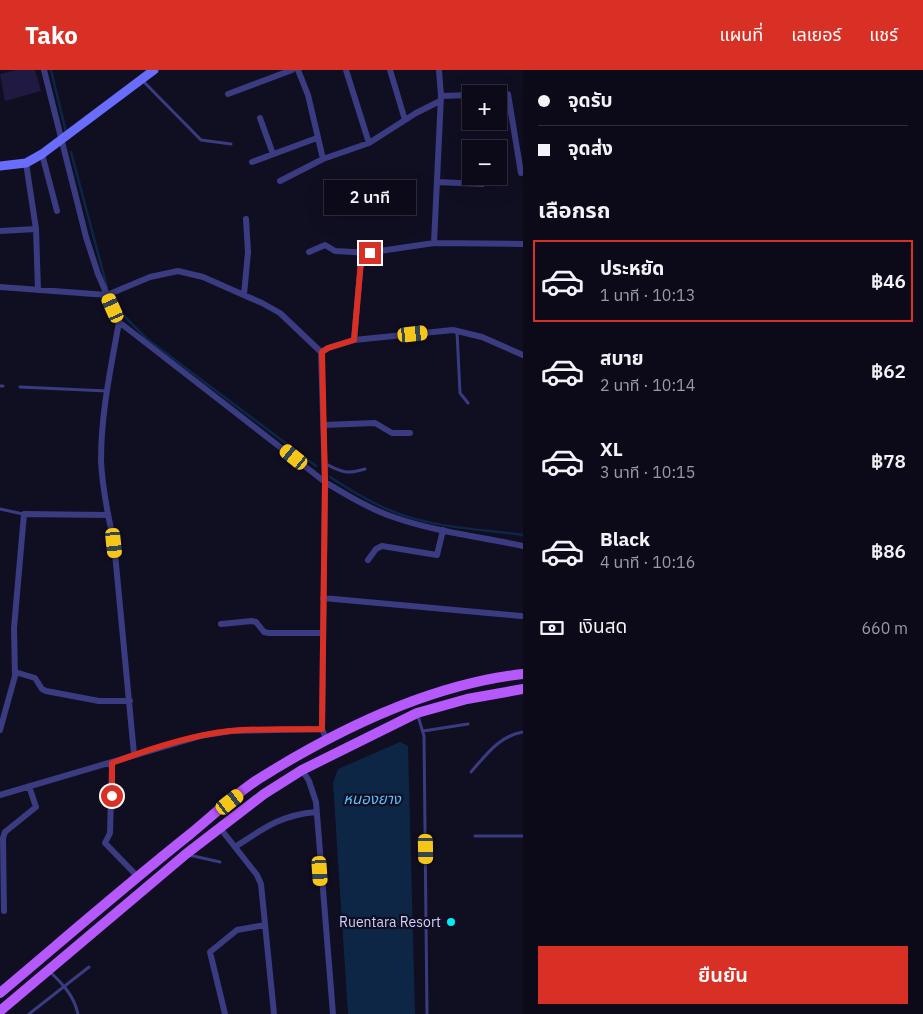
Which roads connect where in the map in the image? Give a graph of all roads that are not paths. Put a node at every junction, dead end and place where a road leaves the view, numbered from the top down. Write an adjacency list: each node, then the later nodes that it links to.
1 (44, 70): 16 (street)
2 (154, 70): 8 (street)
3 (292, 70): 9 (street)
4 (298, 70): 15 (street)
5 (346, 70): 17 (street)
6 (390, 70): 14 (street)
7 (438, 70): 12 (street)
8 (142, 80): 16 (street); 18 (lane)
9 (228, 94)
10 (507, 94): 25 (street)
11 (462, 96): 12 (street)
12 (441, 98): 14 (street); 27 (street)
13 (260, 118): 20 (street)
14 (405, 120): 17 (street)
15 (317, 138): 20 (street); 21 (street)
16 (61, 141): 19 (street); 39 (street)
17 (369, 142): 21 (street)
18 (231, 144)
19 (42, 154): 23 (street); 29 (street)
20 (273, 154): 22 (street)
21 (323, 159): 26 (street)
22 (252, 162)
23 (26, 163): 24 (street); 31 (street)
24 (0, 166)
25 (521, 173)
26 (280, 181)
27 (437, 182): 28 (street); 33 (street)
28 (462, 183)
29 (58, 211)
30 (246, 219): 40 (street)
31 (36, 229): 32 (street); 38 (street)
32 (0, 231)
33 (434, 242): 34 (street); 36 (street)
34 (523, 244)
35 (310, 252): 36 (street)
36 (370, 253): 43 (street)
37 (0, 287): 38 (street)
38 (38, 290): 39 (street)
39 (107, 295): 40 (street); 41 (street)
40 (244, 295): 44 (street)
41 (119, 322): 47 (street); 53 (street)
42 (457, 331): 43 (street); 45 (street); 48 (lane)
43 (354, 340): 44 (street)
44 (322, 352): 49 (street)
45 (523, 355)
46 (20, 387): 47 (lane)
47 (107, 391): 56 (street)
48 (468, 403)
49 (323, 425): 50 (street); 51 (street)
50 (410, 433)
51 (324, 463): 52 (lane); 53 (street)
52 (365, 469)
53 (325, 482): 57 (street); 60 (street)
54 (0, 509): 55 (lane)
55 (24, 514): 56 (street); 64 (street)
56 (107, 515): 67 (street)
57 (443, 530): 58 (street); 59 (street)
58 (523, 546)
59 (368, 560)
60 (323, 598): 61 (street); 63 (street)
61 (521, 616)
62 (221, 624): 63 (street)
63 (324, 633): 70 (street)
64 (15, 672): 67 (street); 71 (street)
65 (523, 674): 74 (main road)
66 (523, 689): 68 (main road)
67 (130, 701): 75 (street)
68 (417, 713): 72 (lane); 77 (main road)
69 (468, 724): 72 (lane)
70 (322, 729): 74 (street); 75 (street)
71 (0, 730)
72 (423, 731): 103 (lane)
73 (523, 732): 78 (lane)
74 (327, 740): 86 (main road)
75 (134, 754): 76 (street)
76 (112, 763): 79 (street); 90 (street)
77 (302, 770): 81 (street); 82 (main road)
78 (471, 772)
79 (29, 786): 80 (street); 91 (street)
80 (0, 795)
81 (316, 812): 85 (street); 102 (street)
82 (220, 828): 85 (street); 87 (main road)
83 (475, 836): 84 (lane)
84 (523, 836)
85 (235, 847): 92 (street)
86 (166, 853): 89 (main road); 90 (main road)
87 (186, 854): 88 (lane); 89 (main road)
88 (220, 862)
89 (175, 864): 94 (main road)
90 (138, 877): 96 (main road)
91 (4, 912)
92 (265, 925): 100 (street); 101 (street)
93 (90, 967): 95 (lane)
94 (49, 970): 95 (lane); 97 (main road)
95 (64, 985): 98 (lane); 99 (lane)
96 (0, 993)
97 (0, 1011)
98 (29, 1014)
99 (78, 1014)
100 (225, 1014)
101 (274, 1014)
102 (333, 1014)
103 (427, 1014)

